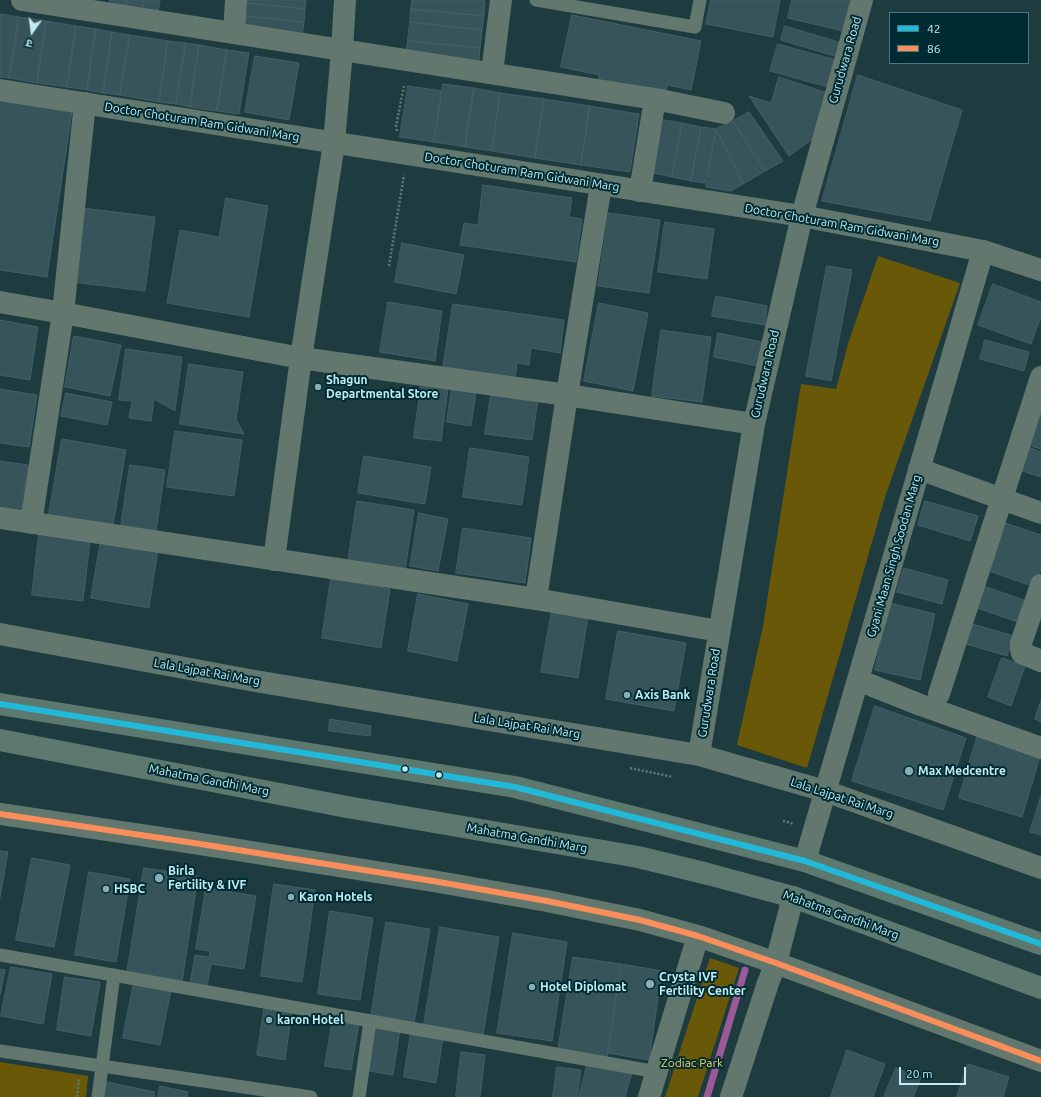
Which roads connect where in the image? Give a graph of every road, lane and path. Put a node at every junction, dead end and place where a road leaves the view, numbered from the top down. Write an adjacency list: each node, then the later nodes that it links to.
1 (22, 0): 9 (street)
2 (236, 0): 9 (street)
3 (345, 0): 10 (street)
4 (501, 0): 11 (street)
5 (536, 0): 8 (lane)
6 (700, 0): 8 (lane)
7 (862, 0): 21 (street, Gurudwara Road)
8 (588, 4)
9 (234, 33): 10 (street)
10 (342, 50): 11 (street); 17 (street)
11 (492, 73): 14 (street)
12 (404, 86): 18 (path)
13 (0, 90): 15 (street, Doctor Choturam Ram Gidwani Marg)
14 (655, 99): 16 (street); 20 (street)
15 (85, 103): 17 (street, Doctor Choturam Ram Gidwani Marg); 26 (street)
16 (724, 114)
17 (334, 142): 18 (street, Doctor Choturam Ram Gidwani Marg); 27 (street)
18 (401, 153): 19 (street, Doctor Choturam Ram Gidwani Marg); 23 (path)
19 (601, 185): 20 (street, Doctor Choturam Ram Gidwani Marg); 29 (street)
20 (640, 191): 21 (street, Doctor Choturam Ram Gidwani Marg)
21 (802, 216): 22 (street, Doctor Choturam Ram Gidwani Marg); 30 (street, Gurudwara Road)
22 (983, 251): 24 (street, Doctor Choturam Ram Gidwani Marg); 31 (street, Gyani Maan Singh Soodan Marg)
23 (389, 266)
24 (1041, 270)
25 (0, 302): 26 (street)
26 (63, 313): 27 (street); 35 (street)
27 (301, 358): 29 (street); 36 (street)
28 (1041, 377): 32 (street)
29 (567, 395): 30 (street); 38 (street)
30 (754, 424): 39 (street, Gurudwara Road)
31 (919, 469): 32 (street); 42 (street, Gyani Maan Singh Soodan Marg)
32 (1002, 498): 33 (street); 43 (street)
33 (1041, 513)
34 (0, 518): 35 (street)
35 (31, 523): 36 (street)
36 (274, 560): 38 (street)
37 (1041, 585): 41 (street)
38 (536, 599): 39 (street)
39 (719, 631): 47 (street, Gurudwara Road)
40 (0, 634): 47 (street, Lala Lajpat Rai Marg)
41 (1041, 661)
42 (858, 680): 46 (street); 50 (street, Gyani Maan Singh Soodan Marg)
43 (939, 694)
44 (0, 704): 52 (main road)
45 (0, 740): 54 (main road, Mahatma Gandhi Marg)
46 (1041, 748)
47 (699, 755): 50 (street, Lala Lajpat Rai Marg)
48 (626, 767): 49 (path)
49 (673, 777)
50 (825, 791): 52 (street, Gyani Maan Singh Soodan Marg); 53 (street, Lala Lajpat Rai Marg)
51 (0, 814): 55 (street)
52 (805, 861): 56 (main road)
53 (1041, 868)
54 (794, 897): 58 (street); 60 (main road, Mahatma Gandhi Marg)
55 (698, 936): 58 (street); 65 (street)
56 (1041, 944)
57 (0, 955): 59 (lane)
58 (776, 963): 63 (street); 67 (street)
59 (114, 975): 61 (lane); 64 (lane)
60 (1041, 988)
61 (370, 1021): 65 (lane); 70 (lane)
62 (0, 1051): 64 (lane)
63 (1041, 1061)
64 (101, 1066): 66 (lane); 68 (lane)
65 (657, 1072): 71 (street)
66 (278, 1095): 69 (lane)
67 (734, 1096)
68 (98, 1097)
69 (311, 1097)
70 (359, 1097)
71 (649, 1097)

